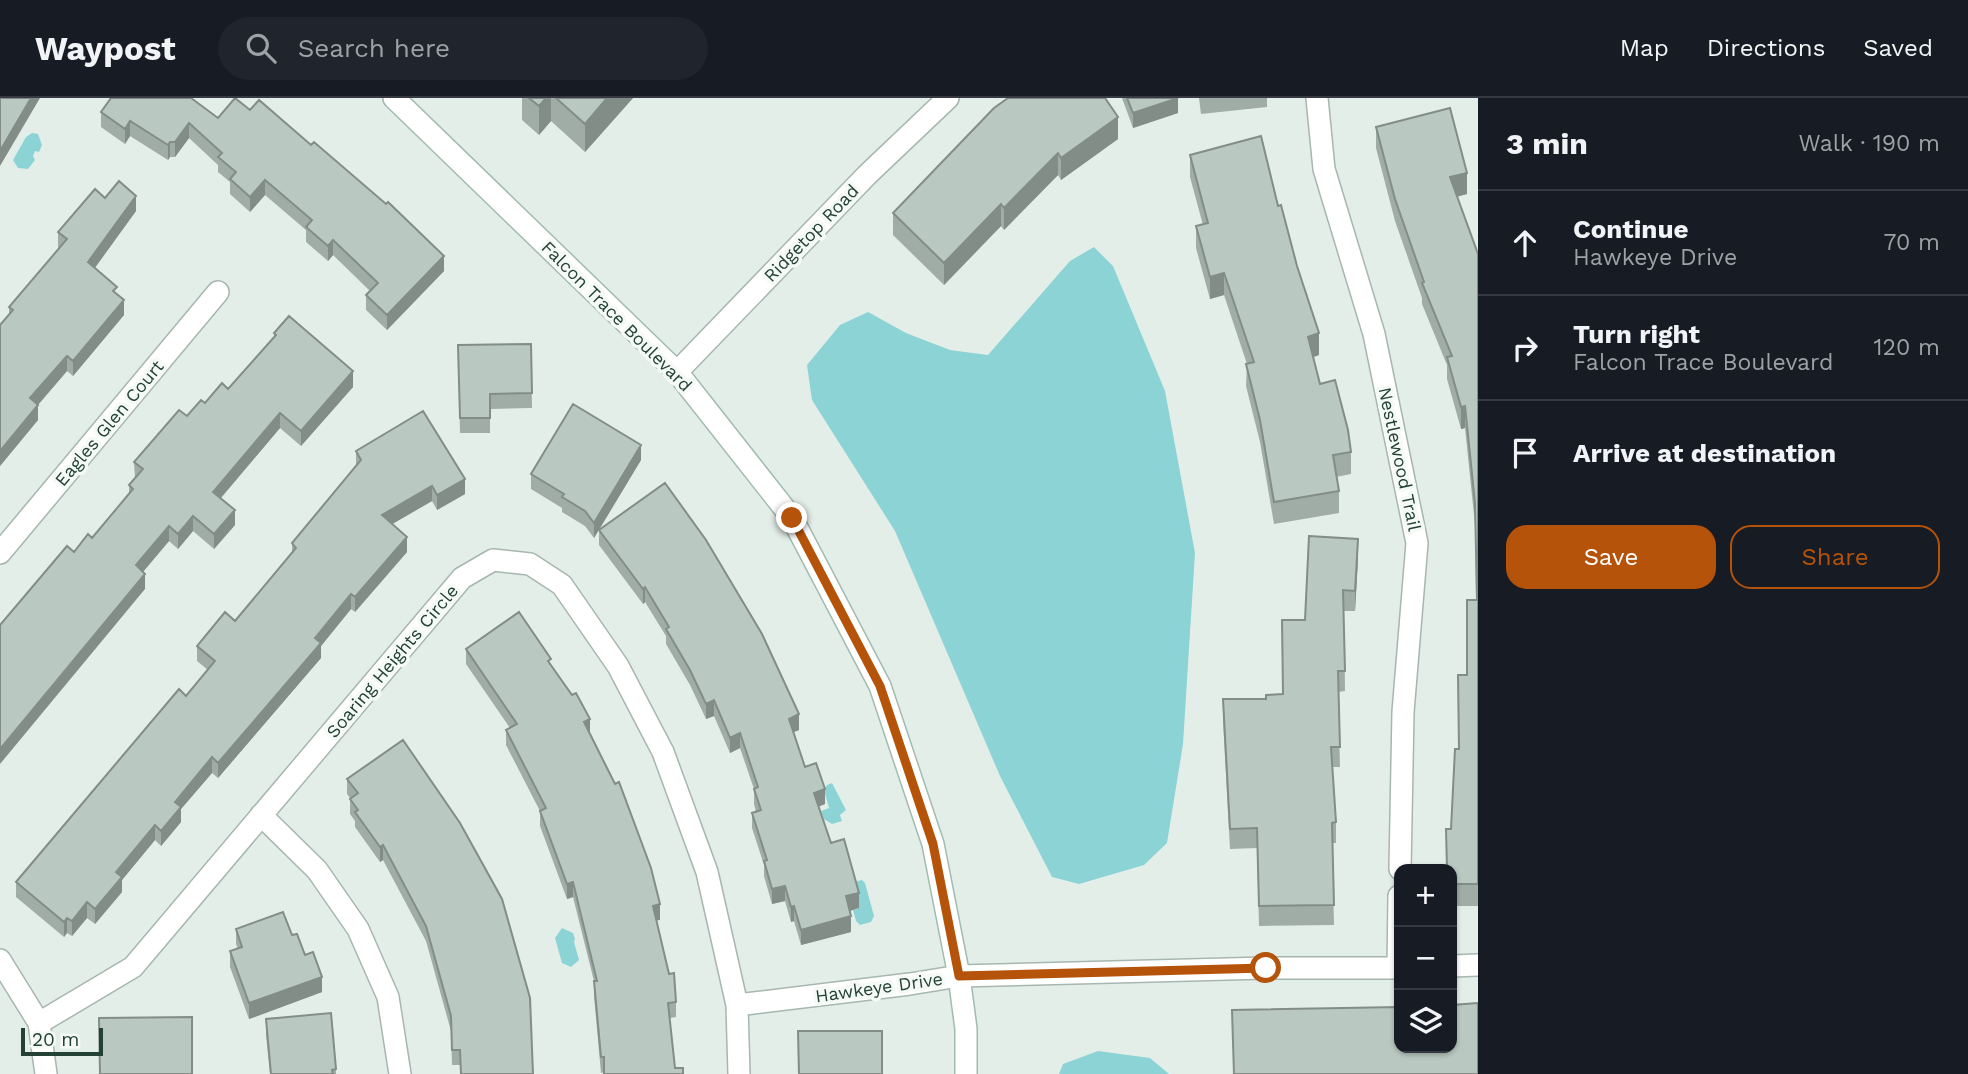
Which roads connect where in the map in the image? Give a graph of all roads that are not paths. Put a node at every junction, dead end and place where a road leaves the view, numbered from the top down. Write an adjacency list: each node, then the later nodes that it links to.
1 (394, 98): 5 (street, Falcon Trace Boulevard)
2 (948, 98): 5 (street, Ridgetop Road)
3 (1317, 98): 8 (street, Nestlewood Trail)
4 (218, 292): 6 (street, Eagles Glen Court)
5 (677, 372): 13 (street, Falcon Trace Boulevard)
6 (0, 553)
7 (261, 816): 14 (street, Soaring Heights Circle); 15 (street, Soaring Heights Circle); 17 (street)
8 (1400, 864)
9 (0, 960): 15 (street)
10 (1478, 965): 11 (street)
11 (1457, 966)
12 (1394, 968): 13 (street, Hawkeye Drive)
13 (959, 976): 14 (street, Hawkeye Drive); 19 (street, Falcon Trace Boulevard)
14 (737, 1005): 18 (street, Soaring Heights Circle)
15 (39, 1023): 16 (street)
16 (46, 1074)
17 (400, 1074)
18 (739, 1074)
19 (966, 1074)

